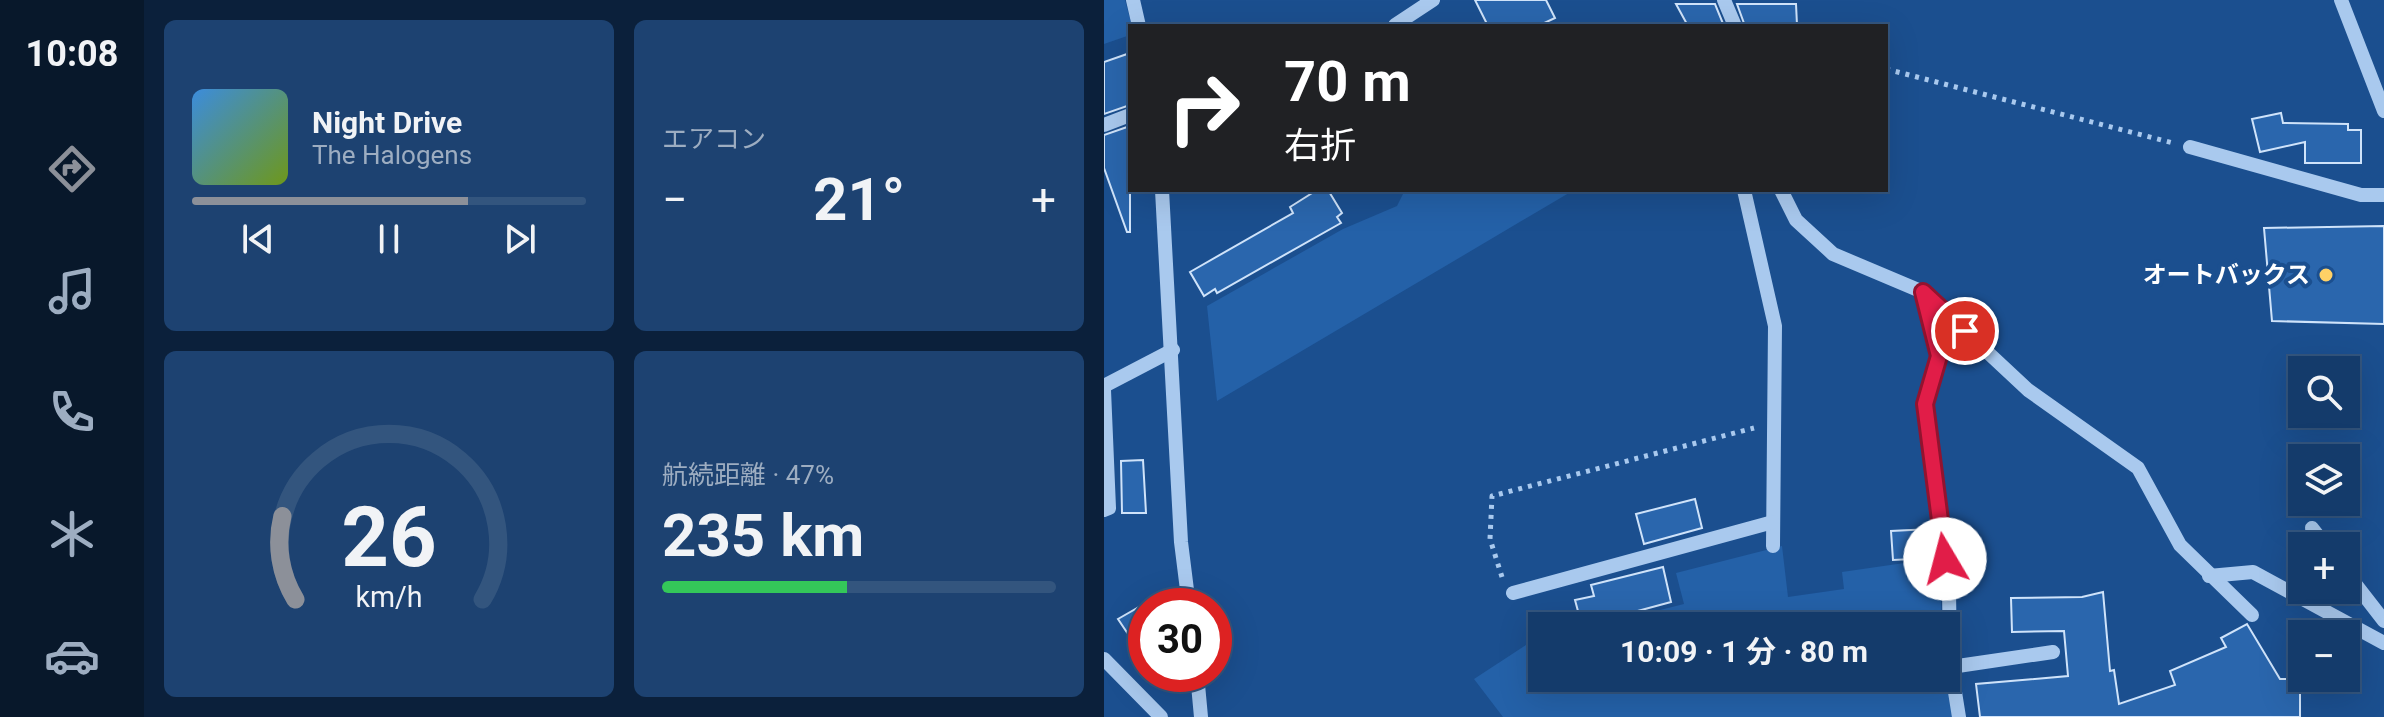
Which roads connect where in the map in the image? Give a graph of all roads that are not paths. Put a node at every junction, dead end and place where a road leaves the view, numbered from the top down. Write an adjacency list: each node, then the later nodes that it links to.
1 (1133, 0): 5 (street)
2 (1433, 0): 6 (street)
3 (1724, 0): 7 (street)
4 (2341, 0): 8 (street)
5 (1139, 24)
6 (1397, 24)
7 (1734, 24)
8 (2384, 111)
9 (1128, 116): 10 (street)
10 (1104, 125)
11 (2190, 147): 15 (street)
12 (1162, 192): 17 (street)
13 (1744, 192): 20 (street)
14 (1782, 192): 16 (street)
15 (2384, 195)
16 (1923, 292): 24 (street); 28 (street)
17 (1173, 350): 18 (street); 25 (street)
18 (1104, 388): 19 (street)
19 (1104, 510)
20 (1773, 522): 23 (street); 27 (street)
21 (2312, 528): 22 (street)
22 (2315, 532)
23 (1773, 546)
24 (2209, 576): 29 (street); 31 (street)
25 (1187, 588)
26 (2360, 590): 30 (street)
27 (1513, 593)
28 (1950, 612)
29 (2252, 615)
30 (2384, 621)
31 (2384, 643)
32 (2053, 652): 34 (street)
33 (1104, 659): 37 (street)
34 (1960, 666)
35 (1199, 692): 38 (street)
36 (1955, 692): 39 (street)
37 (1161, 717)
38 (1201, 717)
39 (1959, 717)

